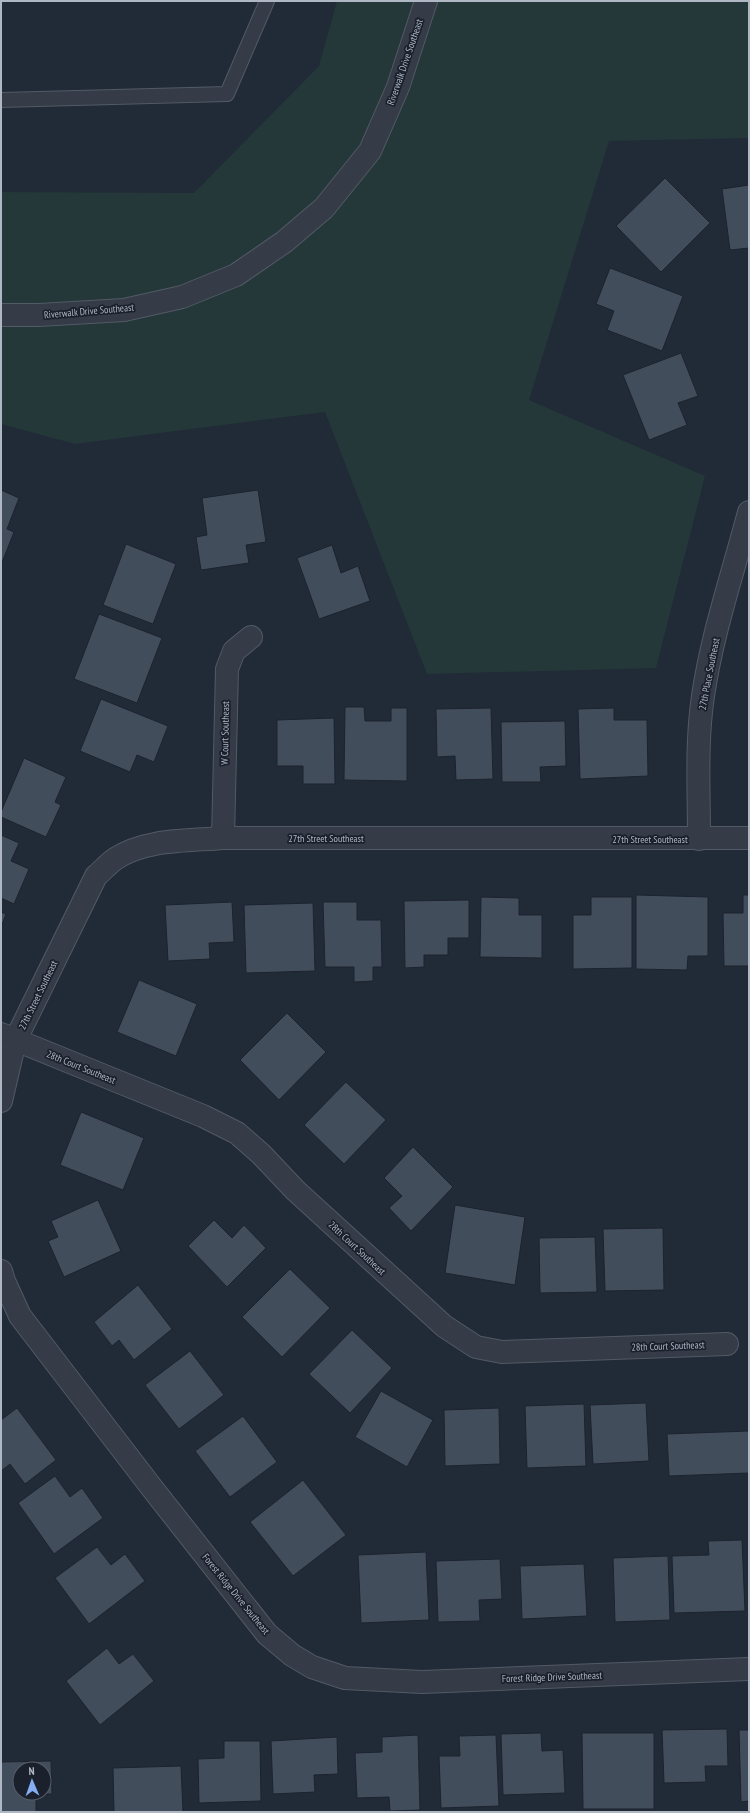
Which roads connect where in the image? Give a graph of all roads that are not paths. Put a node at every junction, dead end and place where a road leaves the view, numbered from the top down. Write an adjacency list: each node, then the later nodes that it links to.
1 (267, 1): 3 (lane)
2 (426, 1): 4 (street, Riverwalk Drive Southeast)
3 (1, 100)
4 (1, 315)
5 (749, 512): 9 (street, 27th Place Southeast)
6 (250, 637): 7 (street, W Court Southeast)
7 (223, 838): 9 (street, 27th Street Southeast); 10 (street, 27th Street Southeast)
8 (749, 838): 9 (street, 27th Street Southeast)
9 (699, 839)
10 (8, 1038): 11 (street); 13 (street, 28th Court Southeast)
11 (1, 1101)
12 (1, 1271): 14 (street, Forest Ridge Drive Southeast)
13 (727, 1344)
14 (749, 1669)

